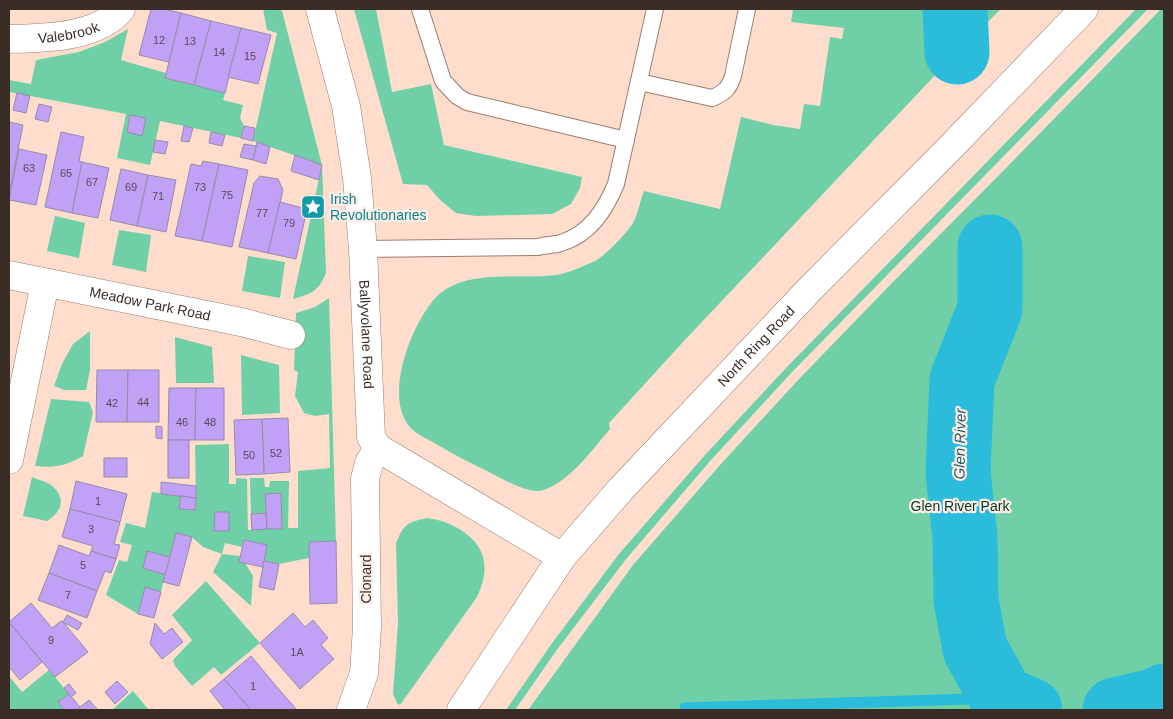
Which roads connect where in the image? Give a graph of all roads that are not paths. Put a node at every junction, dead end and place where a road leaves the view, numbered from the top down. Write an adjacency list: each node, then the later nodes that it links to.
1 (121, 9): 7 (street, Valebrook)
2 (320, 9): 10 (street, Ballyvolane Road)
3 (420, 9): 9 (lane)
4 (655, 9): 8 (lane)
5 (747, 9): 8 (lane)
6 (1084, 9): 16 (street, North Ring Road)
7 (9, 39)
8 (639, 82): 9 (lane)
9 (626, 140): 10 (lane)
10 (363, 249): 14 (street, Ballyvolane Road)
11 (9, 275): 12 (street, Meadow Park Road)
12 (44, 283): 13 (street, Meadow Park Road); 15 (street)
13 (291, 335)
14 (378, 448): 16 (street); 17 (street, Clonard)
15 (9, 460)
16 (562, 557): 18 (street, North Ring Road)
17 (351, 710)
18 (461, 710)

